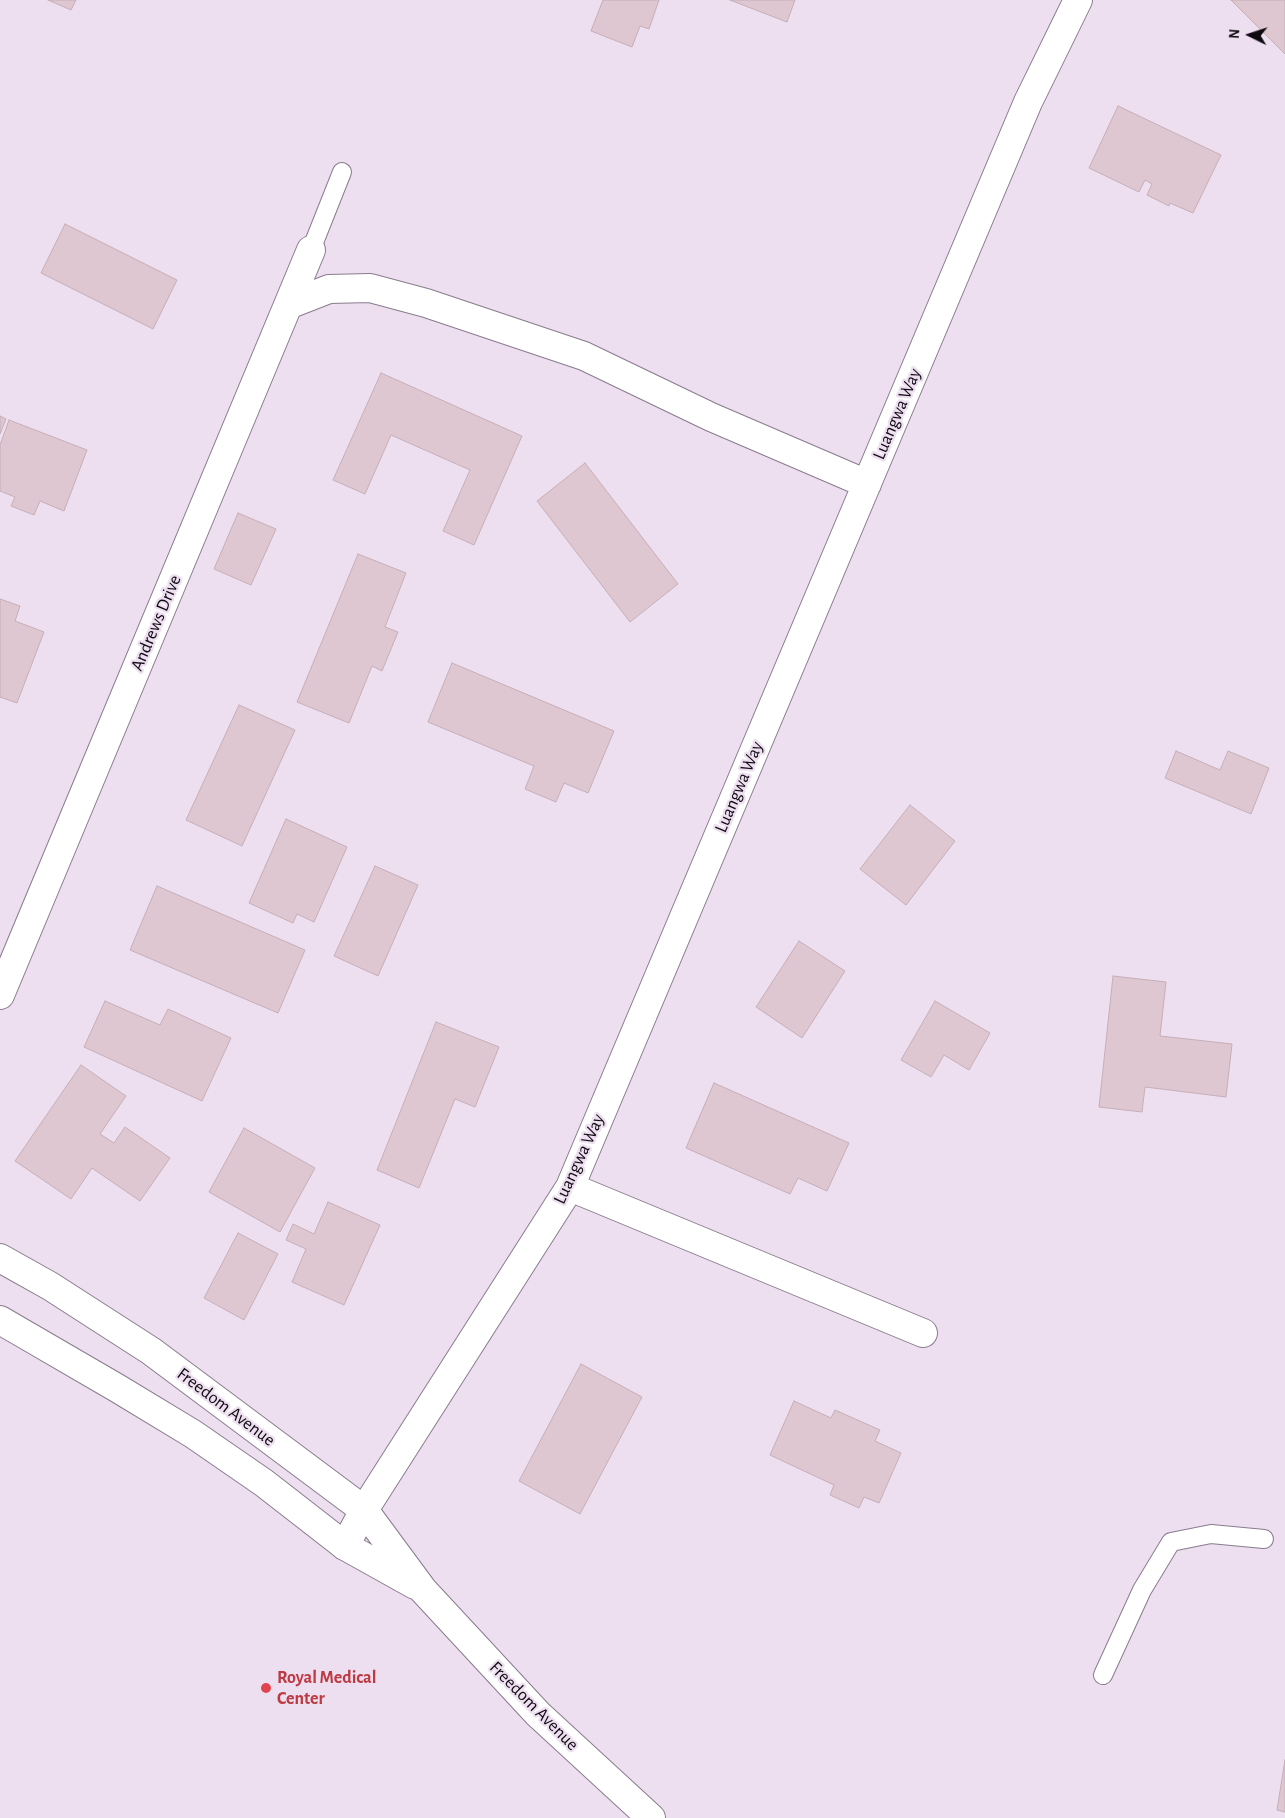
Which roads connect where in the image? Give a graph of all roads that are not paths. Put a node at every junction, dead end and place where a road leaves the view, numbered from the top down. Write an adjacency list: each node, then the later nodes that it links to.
1 (1078, 0): 5 (street, Luangwa Way)
2 (342, 172): 3 (lane)
3 (311, 250): 4 (street, Andrews Drive)
4 (288, 306): 5 (street); 6 (street, Andrews Drive)
5 (867, 484): 7 (street, Luangwa Way)
6 (0, 995)
7 (570, 1187): 10 (street); 11 (street, Luangwa Way)
8 (0, 1258): 11 (street, Freedom Avenue)
9 (0, 1320): 13 (street, Freedom Avenue)
10 (923, 1334)
11 (364, 1510): 13 (street, Luangwa Way); 14 (street, Freedom Avenue)
12 (1264, 1539): 15 (lane)
13 (345, 1546): 14 (street, Freedom Avenue)
14 (423, 1590): 16 (street, Freedom Avenue)
15 (1103, 1675)
16 (651, 1818)

